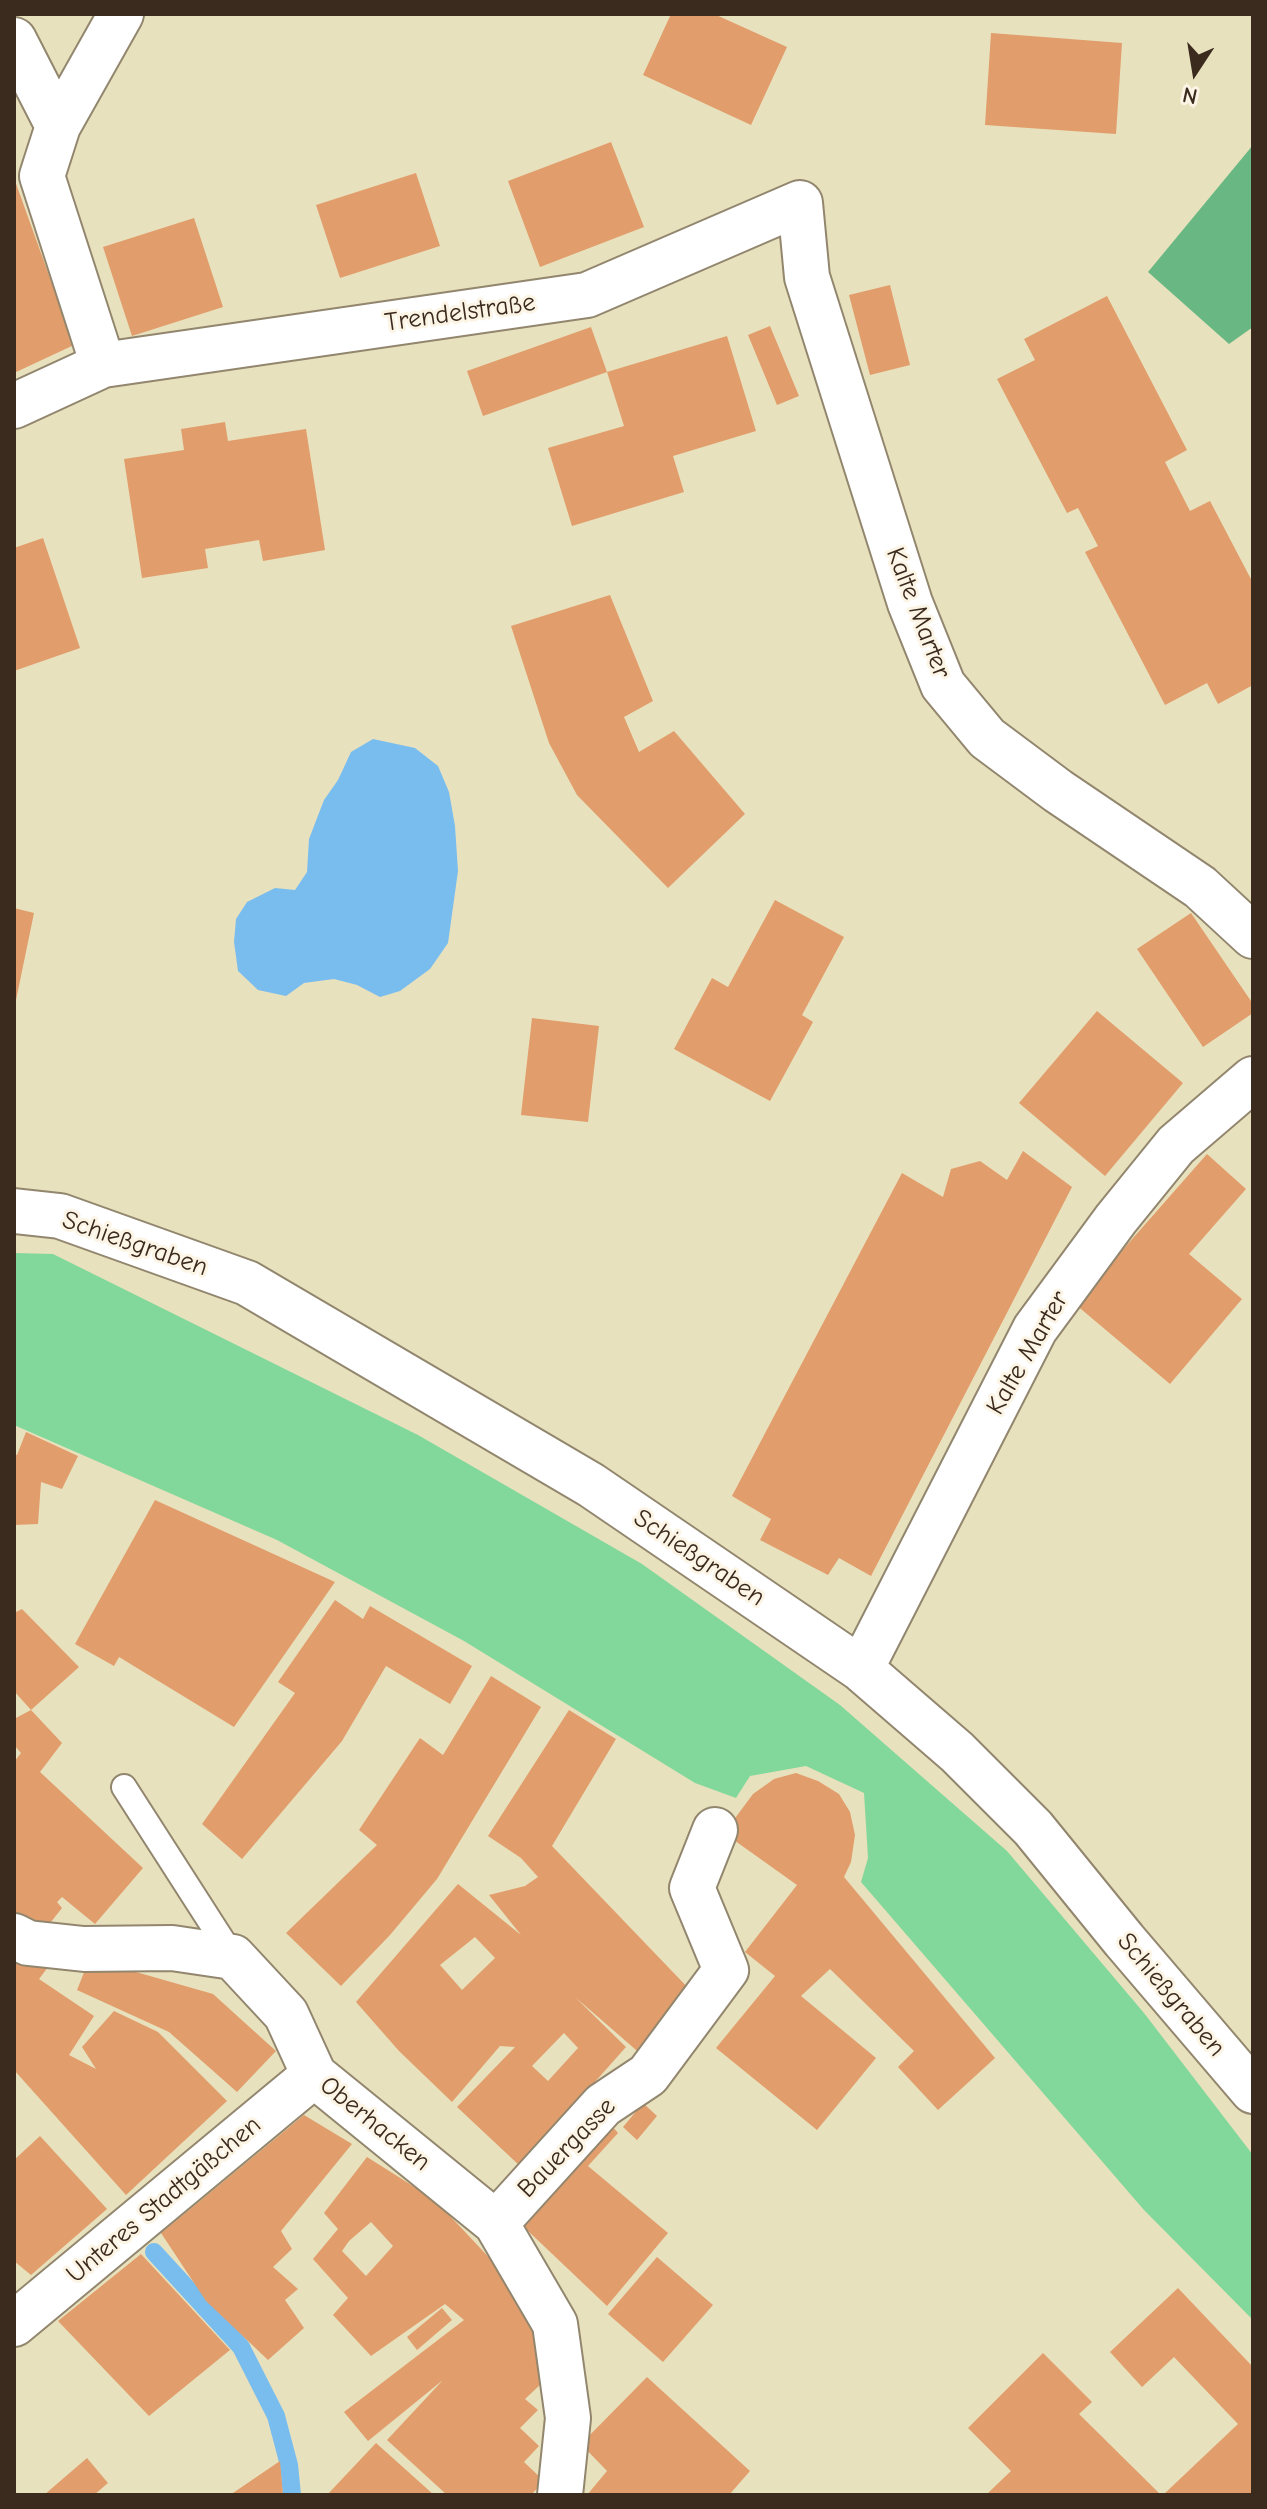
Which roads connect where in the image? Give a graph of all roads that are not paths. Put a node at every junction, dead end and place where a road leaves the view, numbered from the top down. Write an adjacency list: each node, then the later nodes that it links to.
1 (121, 14): 3 (street)
2 (14, 40): 3 (street)
3 (58, 126): 5 (street)
4 (800, 203): 5 (street, Trendelstraße); 7 (street, Kalte Marter)
5 (103, 365): 6 (street, Trendelstraße)
6 (14, 406)
7 (1253, 936)
8 (1253, 1079): 10 (street, Kalte Marter)
9 (14, 1211): 10 (street, Schießgraben)
10 (861, 1669): 16 (street, Schießgraben)
11 (124, 1787): 14 (lane)
12 (715, 1830): 17 (street, Bauergasse)
13 (14, 1936): 14 (street)
14 (233, 1957): 15 (street, Oberhacken)
15 (314, 2075): 17 (street, Oberhacken); 18 (street, Unteres Stadtgäßchen)
16 (1253, 2091)
17 (496, 2223): 19 (street, Oberhacken)
18 (14, 2324)
19 (560, 2495)

